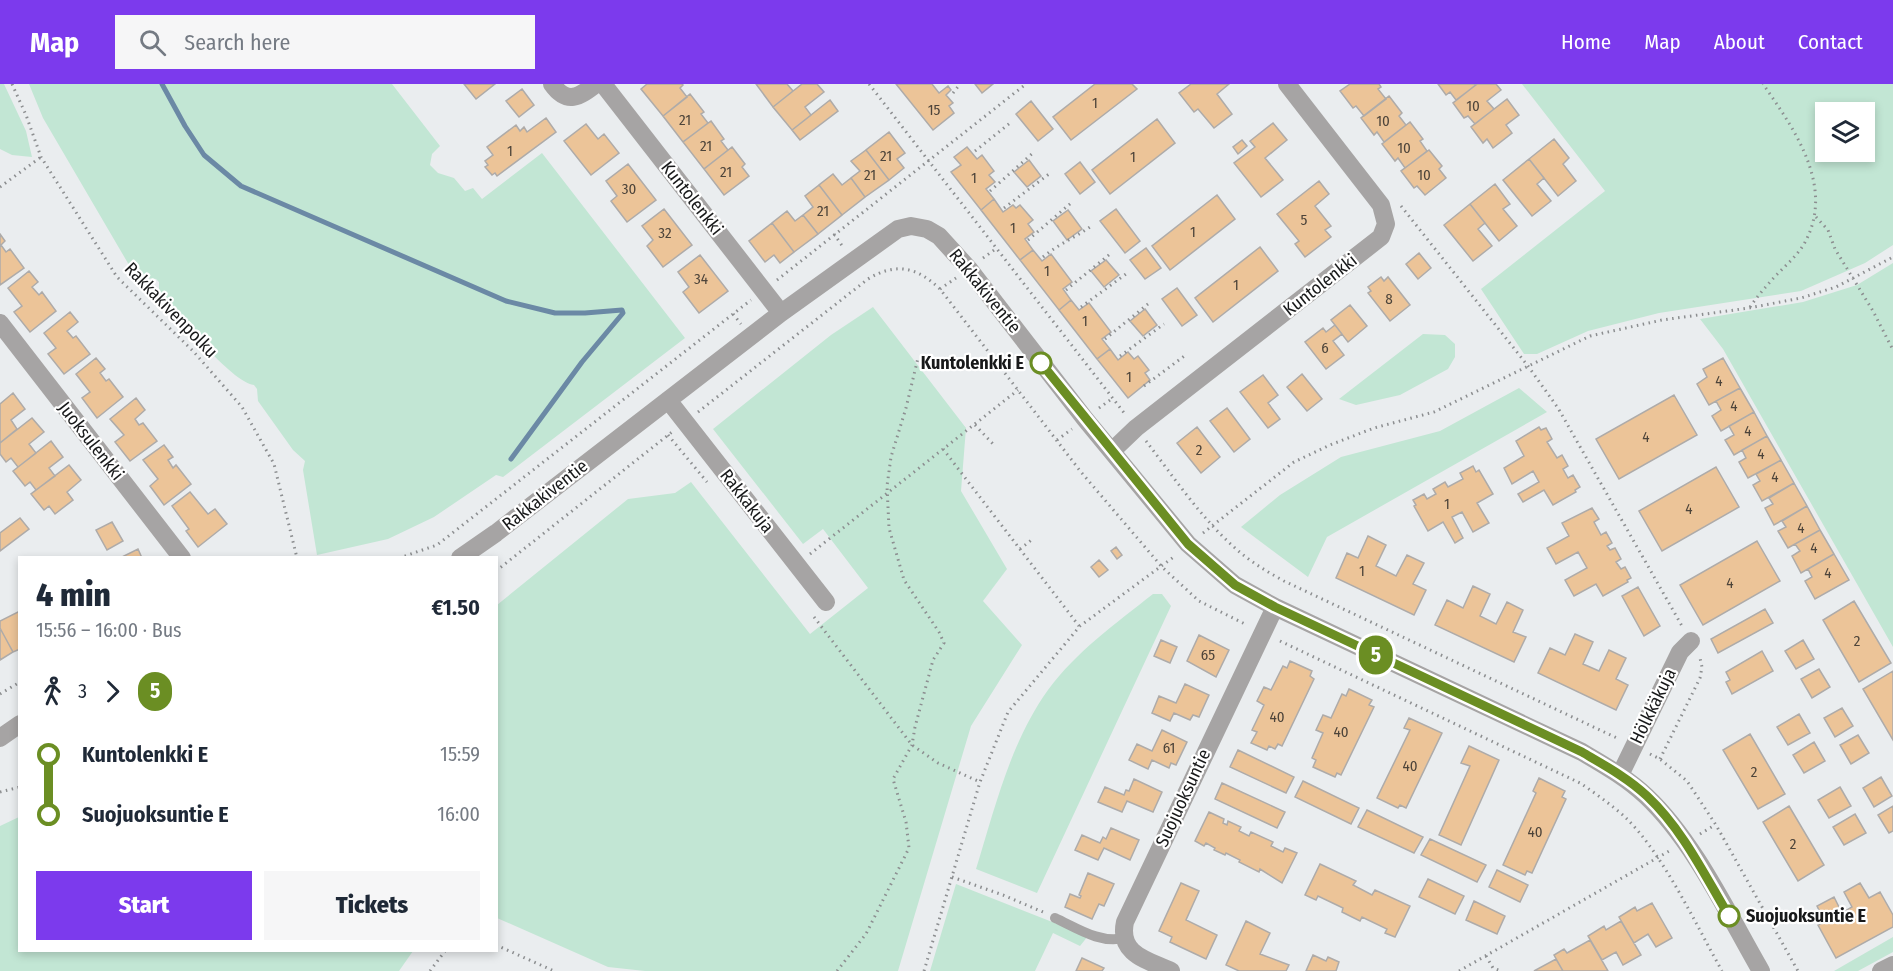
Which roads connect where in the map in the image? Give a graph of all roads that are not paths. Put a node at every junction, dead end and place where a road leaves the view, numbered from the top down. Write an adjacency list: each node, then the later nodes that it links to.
1 (552, 84): 2 (street)
2 (596, 84)
3 (603, 84): 5 (street, Kuntolenkki)
4 (1287, 84): 8 (street, Kuntolenkki)
5 (781, 313): 7 (street, Rakkakiventie); 8 (street, Rakkakiventie)
6 (0, 323): 9 (street, Juoksulenkki)
7 (668, 400): 10 (street, Rakkakiventie); 11 (street, Rakkakuja)
8 (1113, 450): 12 (street, Rakkakiventie)
9 (180, 556)
10 (463, 556)
11 (826, 602)
12 (1275, 607): 16 (street, Rakkakiventie); 18 (street, Suojuoksuntie)
13 (1691, 641): 16 (street, Hölkkäkuja)
14 (18, 725): 15 (street)
15 (0, 738)
16 (1620, 774): 21 (street, Rakkakiventie)
17 (1055, 918): 18 (lane)
18 (1124, 938): 20 (street)
19 (1893, 965): 22 (street)
20 (1171, 971)
21 (1761, 971)
22 (1881, 971)

